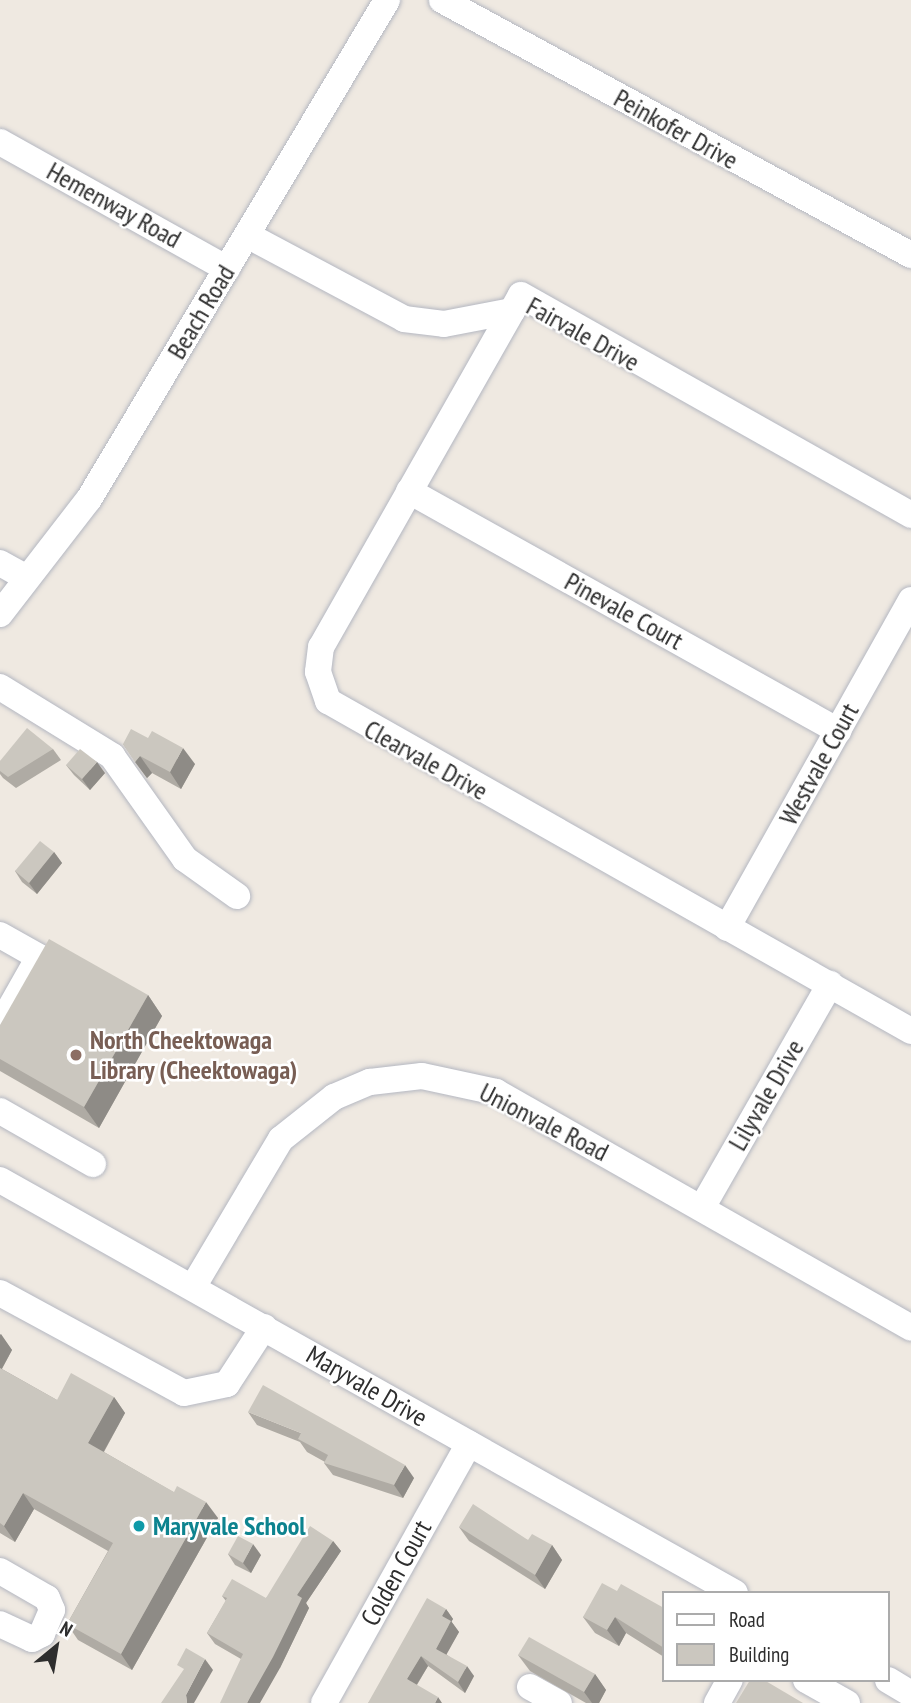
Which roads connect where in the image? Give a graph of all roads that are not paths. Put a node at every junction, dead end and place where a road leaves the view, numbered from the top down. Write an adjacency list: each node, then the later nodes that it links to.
1 (387, 0): 4 (street, Beach Road)
2 (442, 0): 5 (street, Peinkofer Drive)
3 (0, 142): 6 (street, Hemenway Road)
4 (247, 235): 6 (street, Beach Road); 7 (street, Fairvale Drive)
5 (911, 255)
6 (227, 269): 11 (street, Beach Road)
7 (512, 312): 8 (street, Clearvale Drive); 9 (street, Fairvale Drive)
8 (409, 491): 15 (street, Pinevale Court); 17 (street, Clearvale Drive)
9 (911, 515)
10 (0, 563): 11 (street)
11 (27, 578): 13 (street, Beach Road)
12 (911, 600): 15 (street, Westvale Court)
13 (0, 614)
14 (0, 687): 16 (street)
15 (838, 731): 17 (street, Westvale Court)
16 (237, 896)
17 (727, 928): 19 (street, Clearvale Drive)
18 (0, 935): 20 (street)
19 (830, 984): 21 (street, Clearvale Drive); 25 (street, Lilyvale Drive)
20 (0, 1026)
21 (911, 1031)
22 (0, 1111): 23 (street)
23 (93, 1164)
24 (1, 1183): 26 (street, Maryvale Drive)
25 (703, 1206): 26 (street, Unionvale Road); 29 (street, Unionvale Road)
26 (192, 1287): 28 (street, Maryvale Drive)
27 (0, 1293): 28 (street)
28 (264, 1327): 30 (street, Maryvale Drive)
29 (911, 1328)
30 (469, 1444): 32 (street, Maryvale Drive); 39 (street, Colden Court)
31 (0, 1572): 33 (street)
32 (731, 1591)
33 (0, 1624)
34 (890, 1681): 38 (street)
35 (729, 1682): 41 (street)
36 (810, 1682): 42 (street)
37 (530, 1687): 40 (street)
38 (911, 1694)
39 (324, 1703)
40 (559, 1703)
41 (717, 1703)
42 (847, 1703)

